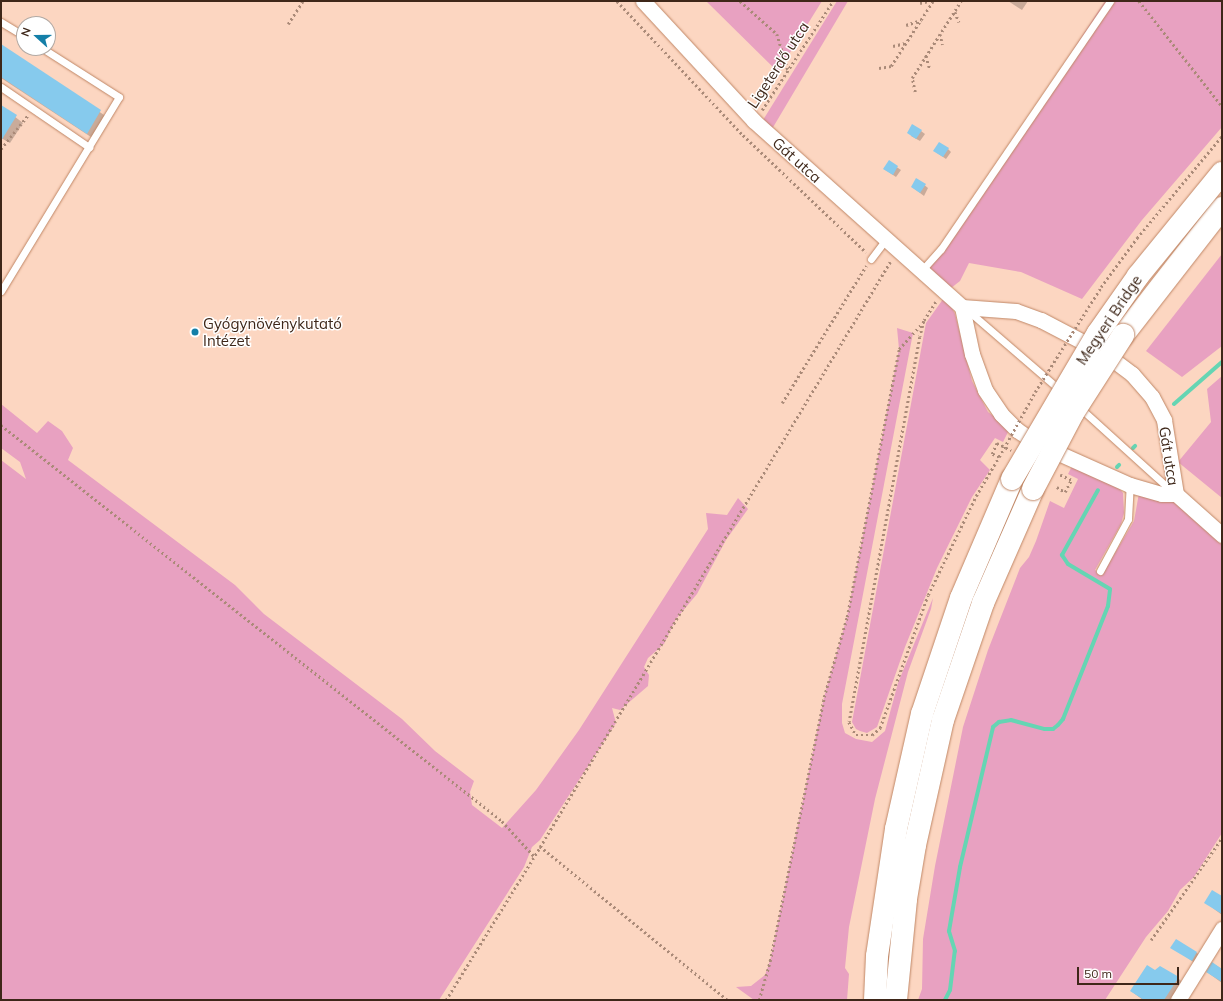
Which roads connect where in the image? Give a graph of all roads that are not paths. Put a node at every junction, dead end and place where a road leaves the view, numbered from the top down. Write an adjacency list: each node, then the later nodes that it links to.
1 (643, 1): 10 (street, Gát utca)
2 (1110, 1): 12 (lane)
3 (1, 22): 4 (lane)
4 (16, 31)
5 (55, 56): 7 (lane)
6 (1, 87): 7 (lane)
7 (89, 147): 13 (lane)
8 (1222, 173): 20 (highway, Megyeri Bridge, bridge)
9 (1222, 208): 21 (highway, Megyeri Bridge, bridge)
10 (886, 239): 11 (lane); 12 (street, Gát utca)
11 (871, 259)
12 (922, 270): 14 (street, Gát utca)
13 (1, 291)
14 (962, 307): 15 (street, Gát utca); 16 (lane); 16 (street, Gát utca)
15 (1130, 485): 16 (street, Gát utca); 18 (lane)
16 (1176, 494): 17 (street, Gát utca)
17 (1222, 535)
18 (1100, 571)
19 (1222, 929): 22 (street)
20 (875, 1000)
21 (896, 1000)
22 (1178, 1000)

